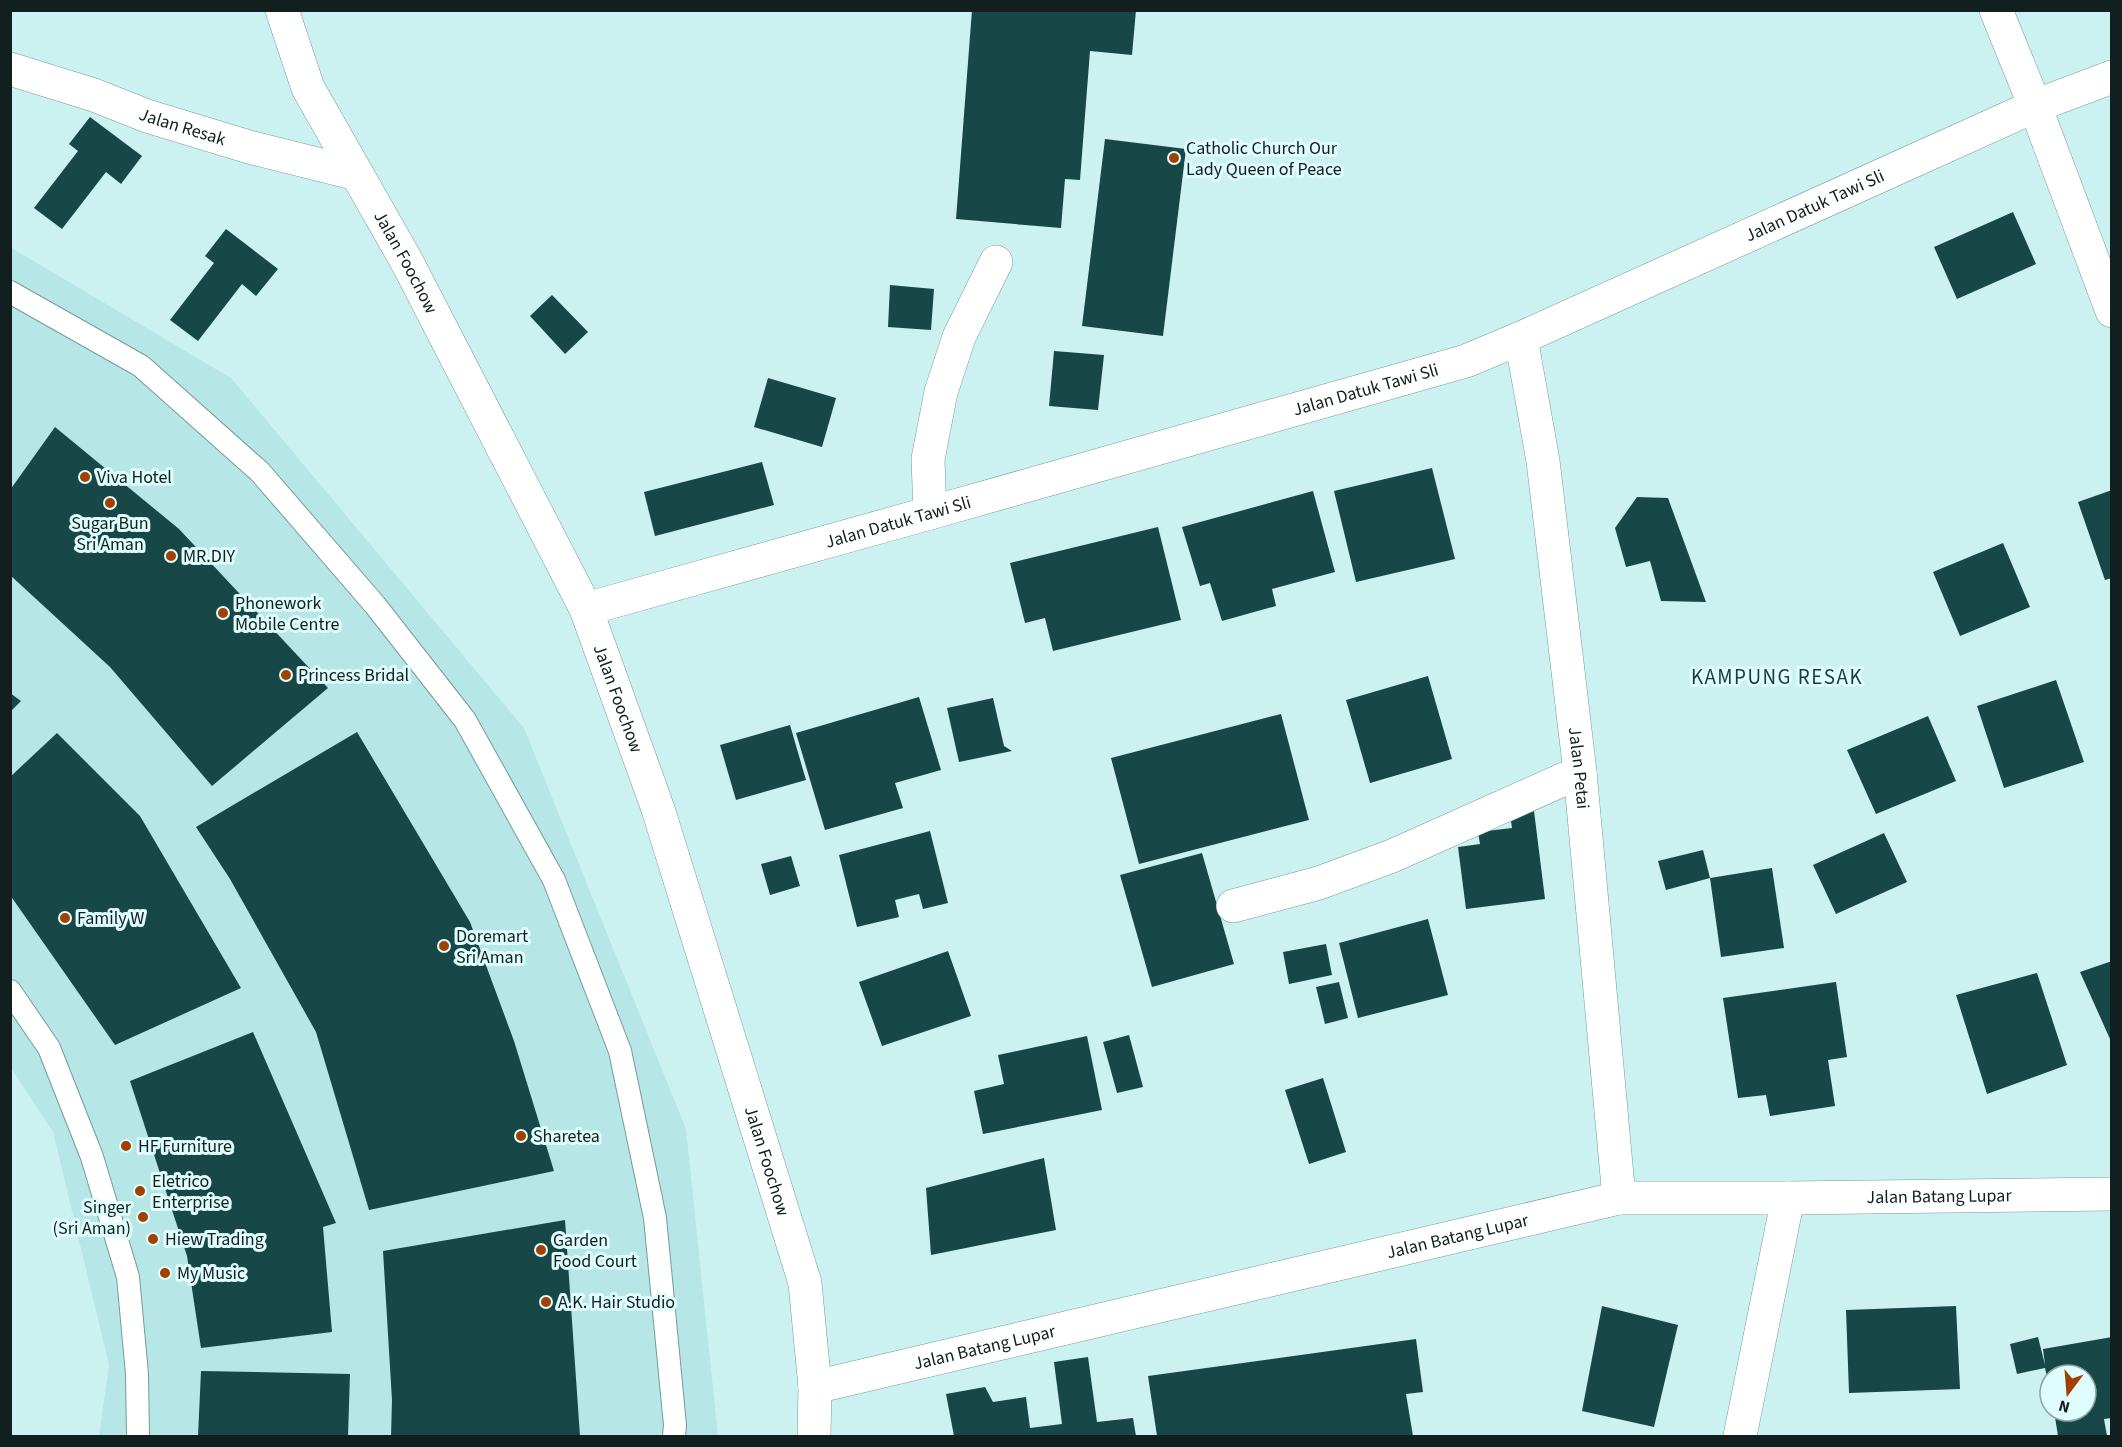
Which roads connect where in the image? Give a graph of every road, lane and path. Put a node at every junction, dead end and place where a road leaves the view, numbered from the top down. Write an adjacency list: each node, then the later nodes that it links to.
1 (282, 10): 6 (street, Jalan Foochow)
2 (1996, 10): 5 (street)
3 (10, 69): 6 (street, Jalan Resak)
4 (2112, 77): 5 (street, Jalan Datuk Tawi Sli)
5 (2035, 106): 9 (street); 10 (street, Jalan Datuk Tawi Sli)
6 (357, 174): 12 (street, Jalan Foochow)
7 (996, 262): 11 (street)
8 (10, 292): 21 (lane)
9 (2112, 310)
10 (1521, 338): 11 (street, Jalan Datuk Tawi Sli); 13 (street, Jalan Petai)
11 (930, 513): 12 (street, Jalan Datuk Tawi Sli)
12 (586, 609): 19 (street, Jalan Foochow)
13 (1580, 772): 14 (street); 17 (street, Jalan Petai)
14 (1233, 906)
15 (10, 991): 20 (lane)
16 (2112, 1194): 18 (street, Jalan Batang Lupar)
17 (1619, 1198): 18 (street, Jalan Batang Lupar); 19 (street, Jalan Batang Lupar)
18 (1788, 1198): 23 (street)
19 (815, 1387): 22 (street, Jalan Foochow)
20 (138, 1437)
21 (674, 1437)
22 (814, 1437)
23 (1740, 1437)

